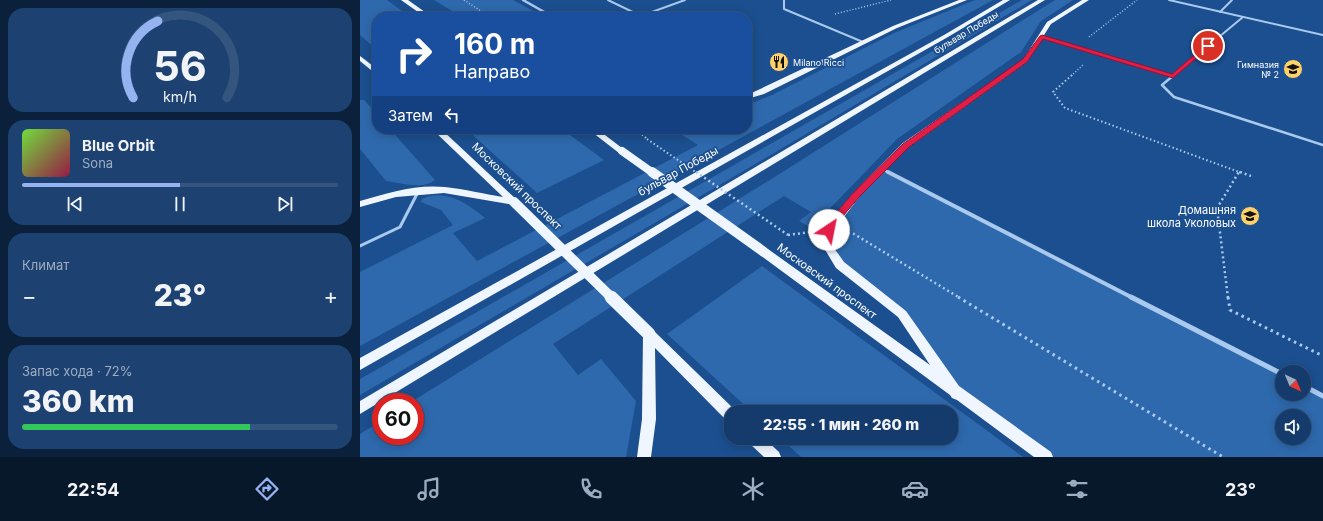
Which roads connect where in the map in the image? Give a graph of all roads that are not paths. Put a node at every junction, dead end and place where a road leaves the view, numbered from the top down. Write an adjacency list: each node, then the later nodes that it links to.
1 (404, 0): 12 (main road)
2 (523, 0): 13 (street)
3 (608, 0): 14 (lane)
4 (685, 0): 15 (lane)
5 (784, 0): 20 (lane)
6 (964, 0): 20 (main road)
7 (1008, 0): 34 (main road, бульвар Победы)
8 (1042, 0): 39 (main road, бульвар Победы)
9 (1086, 0): 19 (main road)
10 (1169, 0): 16 (lane)
11 (1232, 0): 16 (lane)
12 (422, 12)
13 (544, 12)
14 (633, 12)
15 (652, 12)
16 (1220, 12): 17 (lane)
17 (1243, 17): 18 (lane); 23 (lane)
18 (1323, 35)
19 (1042, 37): 23 (lane); 28 (main road)
20 (863, 42): 24 (main road)
21 (360, 58): 22 (main road)
22 (372, 69)
23 (1173, 76): 27 (lane)
24 (752, 95)
25 (441, 134): 30 (main road, Московский проспект)
26 (599, 134): 37 (main road, Московский проспект, bridge)
27 (1323, 145)
28 (882, 169): 35 (street); 37 (main road)
29 (418, 191): 30 (main road); 31 (main road); 32 (lane)
30 (514, 202): 33 (main road, Московский проспект, bridge)
31 (360, 204)
32 (360, 246)
33 (649, 334): 40 (main road, Московский проспект); 42 (main road)
34 (360, 364)
35 (1275, 370)
36 (1311, 390): 38 (street)
37 (957, 394): 44 (main road, Московский проспект)
38 (1323, 396)
39 (360, 408)
40 (724, 408)
41 (761, 445): 43 (main road)
42 (644, 457)
43 (774, 457)
44 (1046, 457)

